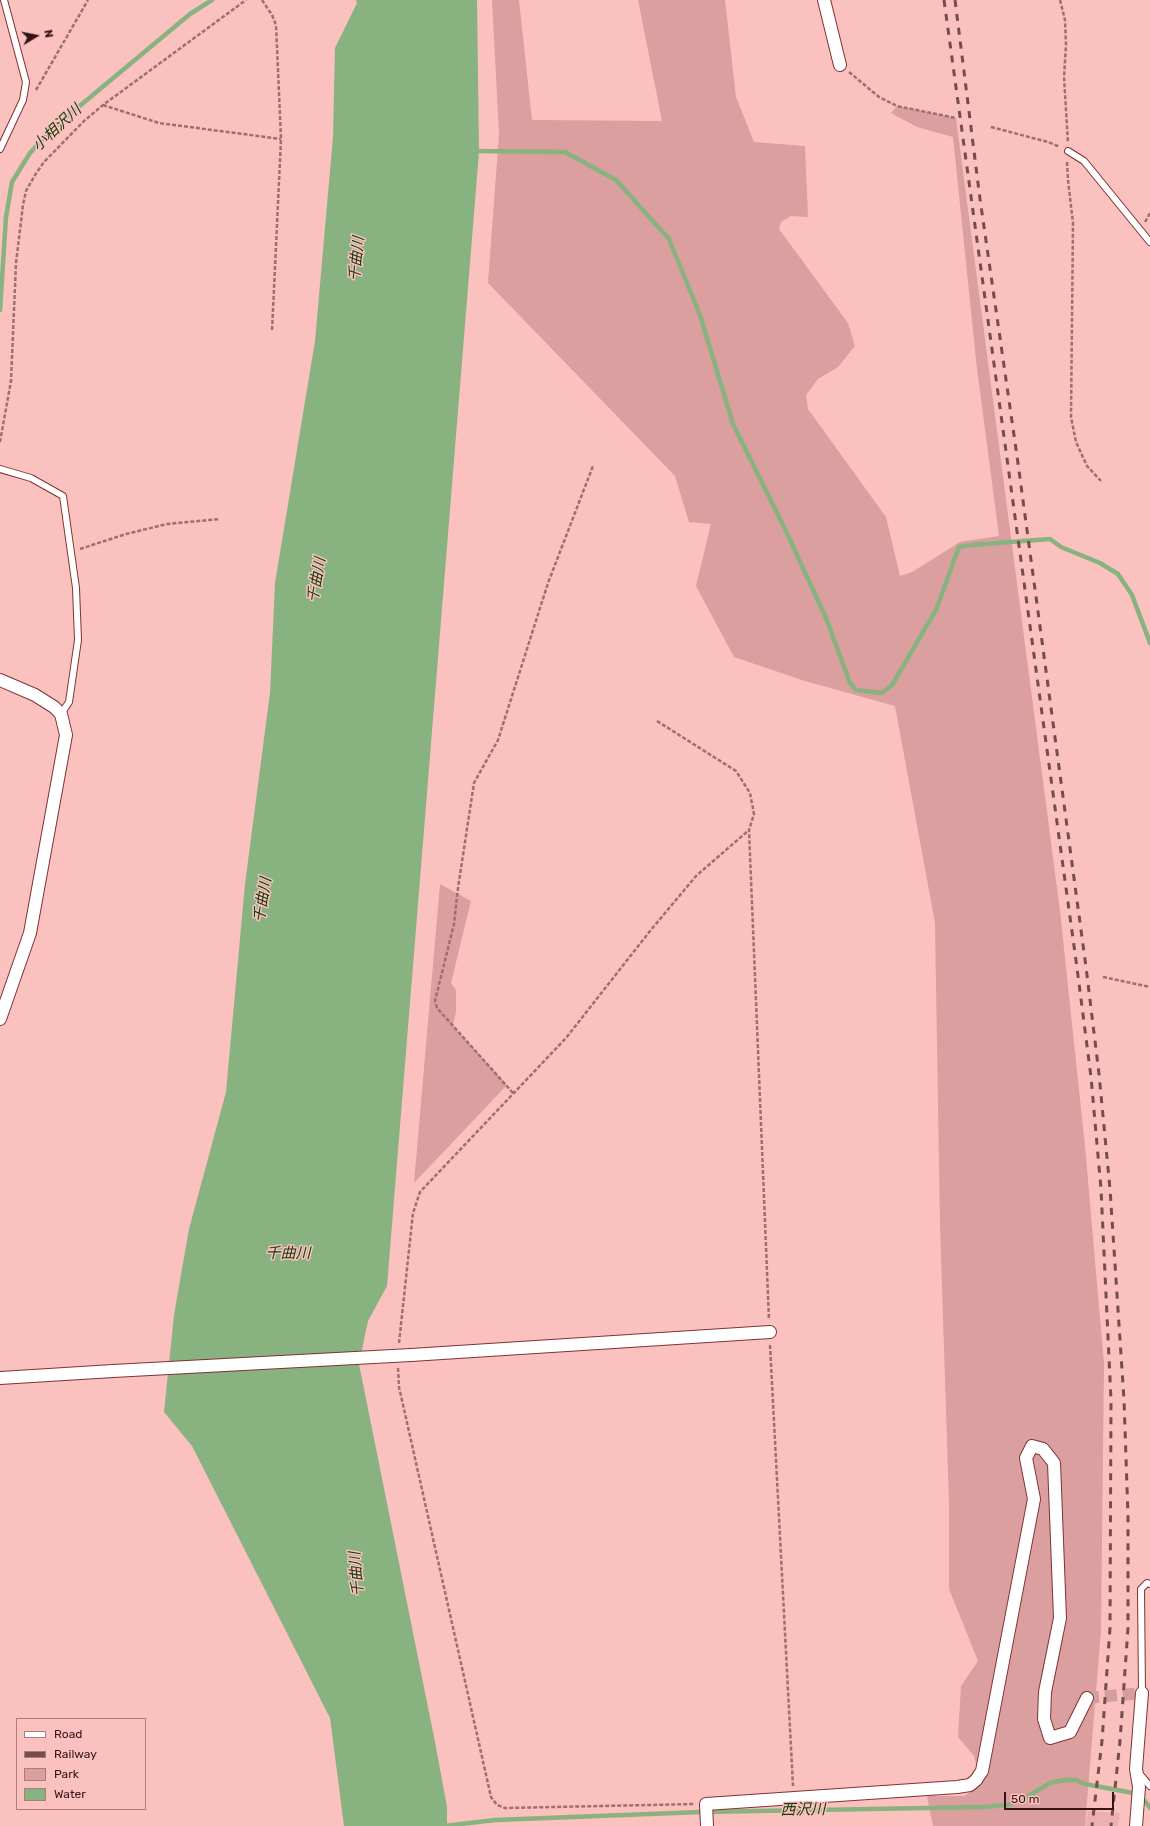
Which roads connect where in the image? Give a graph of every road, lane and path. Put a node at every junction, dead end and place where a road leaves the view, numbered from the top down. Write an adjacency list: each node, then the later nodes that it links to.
1 (4, 0): 8 (lane)
2 (88, 0): 8 (path)
3 (246, 0): 9 (path)
4 (262, 0): 12 (path)
5 (824, 0): 7 (street)
6 (1060, 0): 14 (path)
7 (840, 65): 10 (path)
8 (23, 97): 13 (lane)
9 (103, 105): 12 (path); 17 (path)
10 (956, 118)
11 (991, 127): 14 (path)
12 (281, 139): 16 (path)
13 (0, 149)
14 (1068, 150): 15 (lane); 20 (path)
15 (1150, 242)
16 (272, 331)
17 (0, 442)
18 (593, 466): 30 (path)
19 (0, 469): 22 (lane)
20 (1101, 481)
21 (220, 519): 22 (path)
22 (70, 553): 24 (lane)
23 (0, 680): 24 (street)
24 (61, 714): 29 (street)
25 (657, 721): 26 (path)
26 (749, 830): 30 (path); 31 (path)
27 (1103, 977): 28 (path)
28 (1150, 987)
29 (0, 1019)
30 (513, 1093): 32 (path)
31 (770, 1332): 34 (street, bridge); 39 (path)
32 (399, 1346)
33 (398, 1362): 40 (path)
34 (0, 1378)
35 (1150, 1584): 36 (lane)
36 (1142, 1693): 38 (street)
37 (1087, 1698): 39 (street)
38 (1144, 1787): 42 (street)
39 (793, 1798): 40 (street)
40 (706, 1804): 41 (street)
41 (707, 1826)
42 (1136, 1826)

